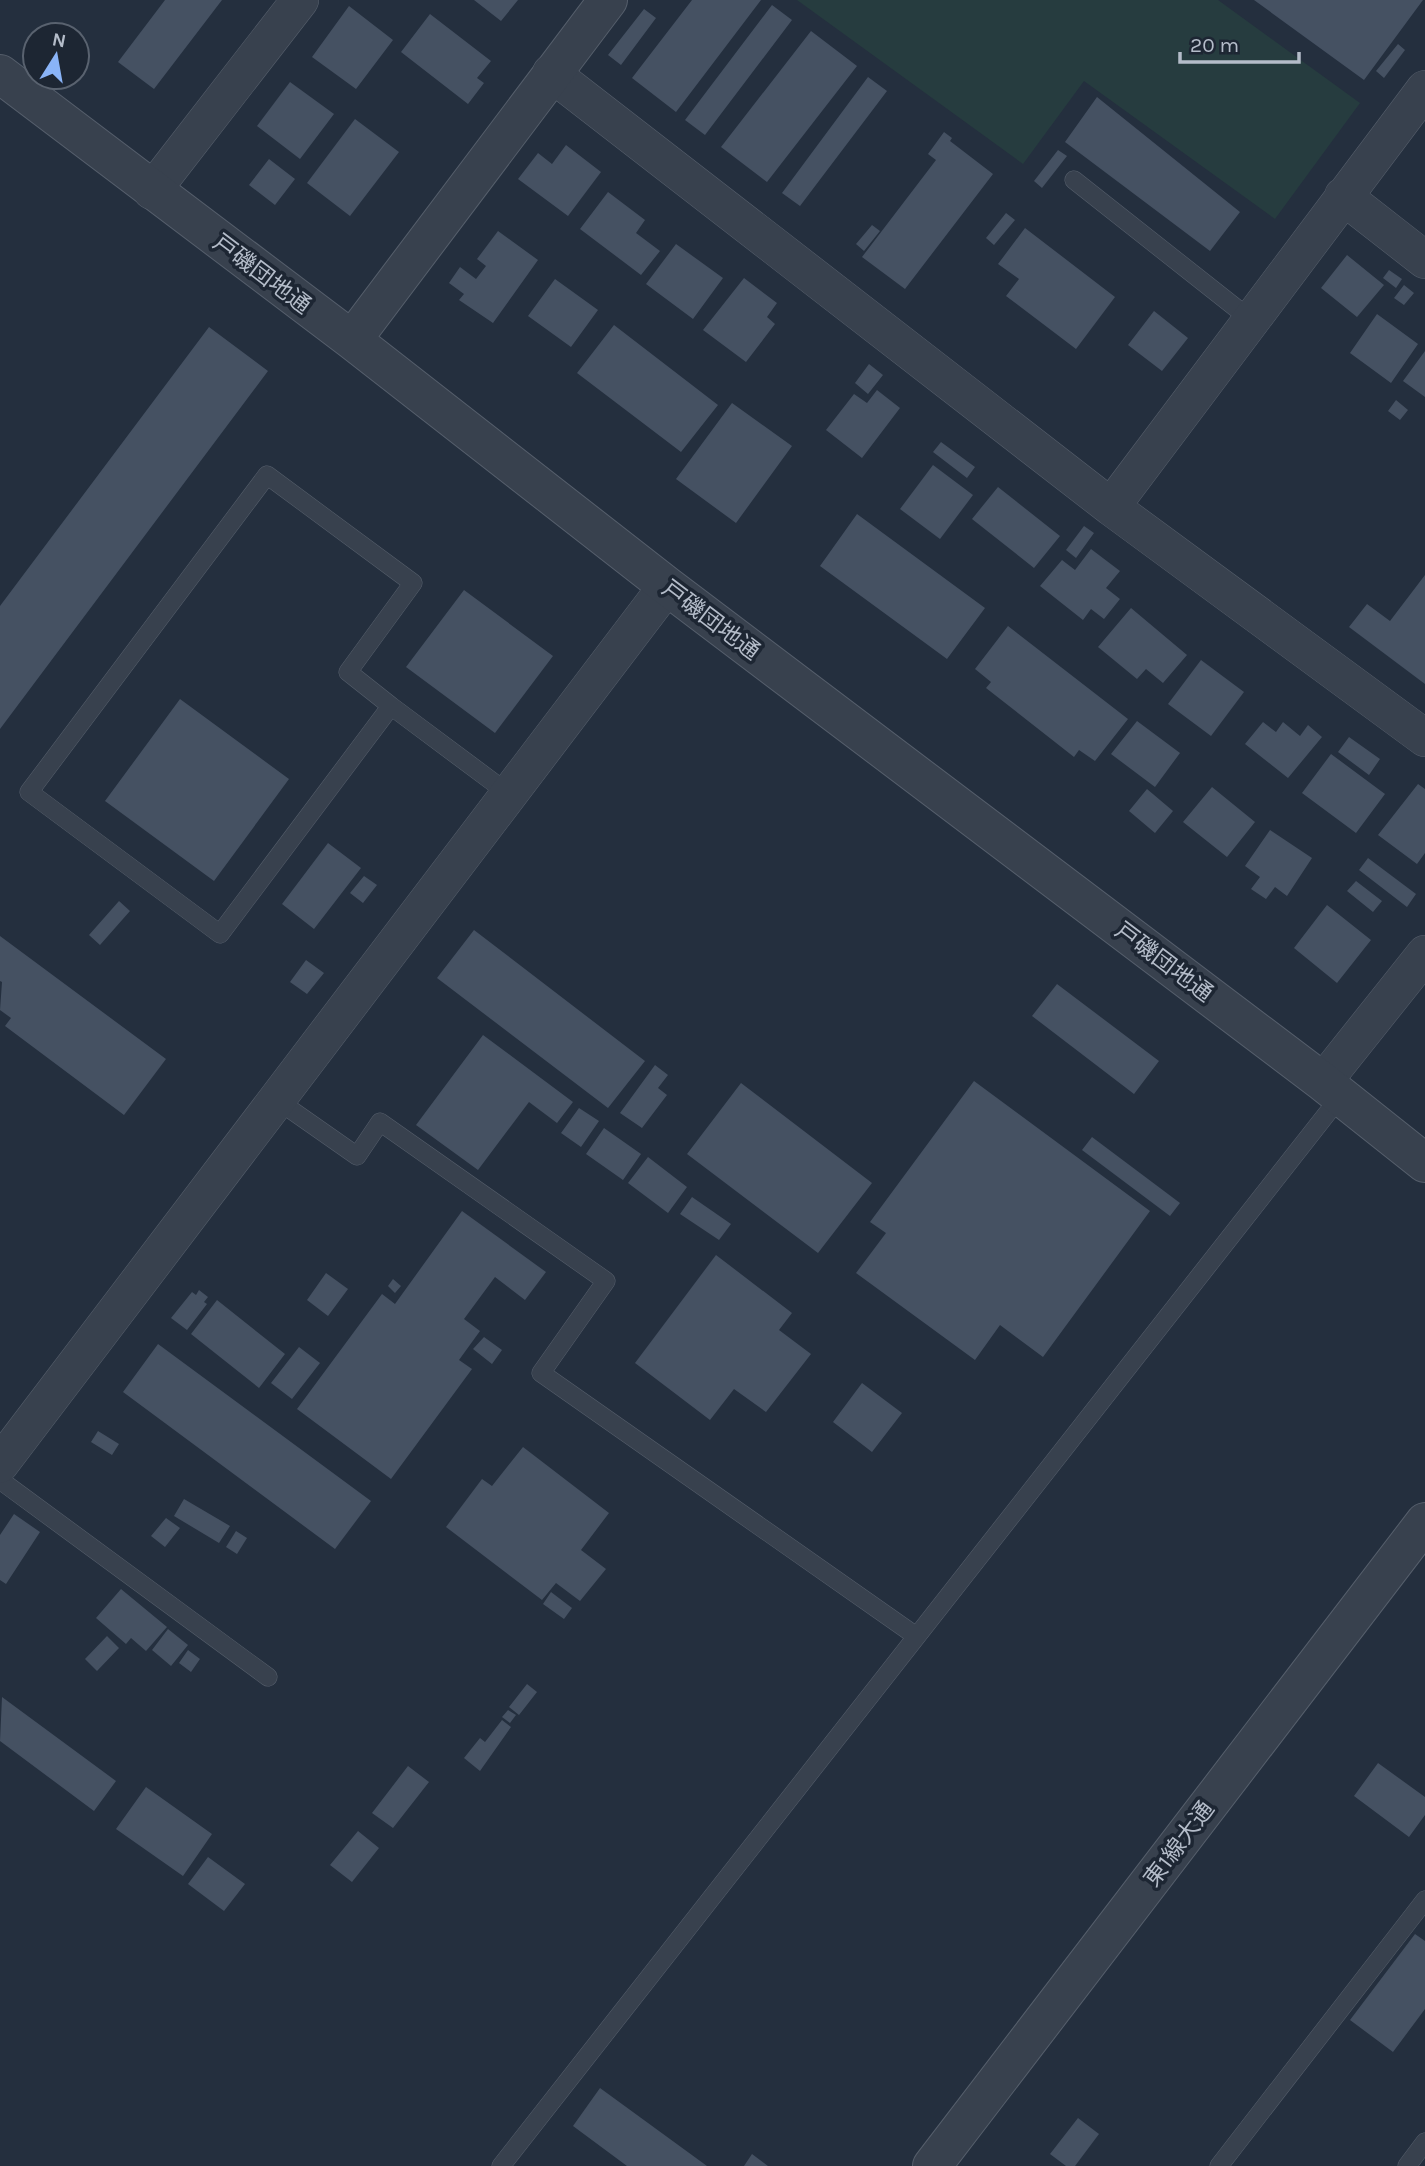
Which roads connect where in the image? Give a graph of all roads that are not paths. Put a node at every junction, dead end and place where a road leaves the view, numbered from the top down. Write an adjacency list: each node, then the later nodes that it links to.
1 (300, 0): 7 (street)
2 (608, 0): 3 (street)
3 (551, 73): 11 (street); 12 (street)
4 (0, 74): 7 (street, 戸磯団地通)
5 (1425, 89): 8 (street)
6 (1074, 180): 10 (lane)
7 (152, 191): 11 (street, 戸磯団地通)
8 (1343, 196): 9 (street); 10 (street)
9 (1425, 260)
10 (1250, 319): 12 (street)
11 (352, 340): 13 (street, 戸磯団地通)
12 (1111, 508): 15 (street)
13 (667, 586): 16 (street); 18 (street, 戸磯団地通)
14 (391, 706): 14 (lane); 16 (lane)
15 (1425, 738)
16 (509, 794): 19 (street)
17 (1425, 954): 18 (street)
18 (1332, 1089): 20 (street, 戸磯団地通); 24 (lane)
19 (277, 1100): 21 (street); 24 (lane)
20 (1425, 1163)
21 (0, 1464)
22 (0, 1480): 25 (lane)
23 (1425, 1522): 29 (street, 東1線大通)
24 (916, 1636): 28 (lane)
25 (268, 1677)
26 (1425, 1900): 30 (lane)
27 (1425, 2142): 31 (lane)
28 (501, 2166)
29 (932, 2166)
30 (1219, 2166)
31 (1407, 2166)

